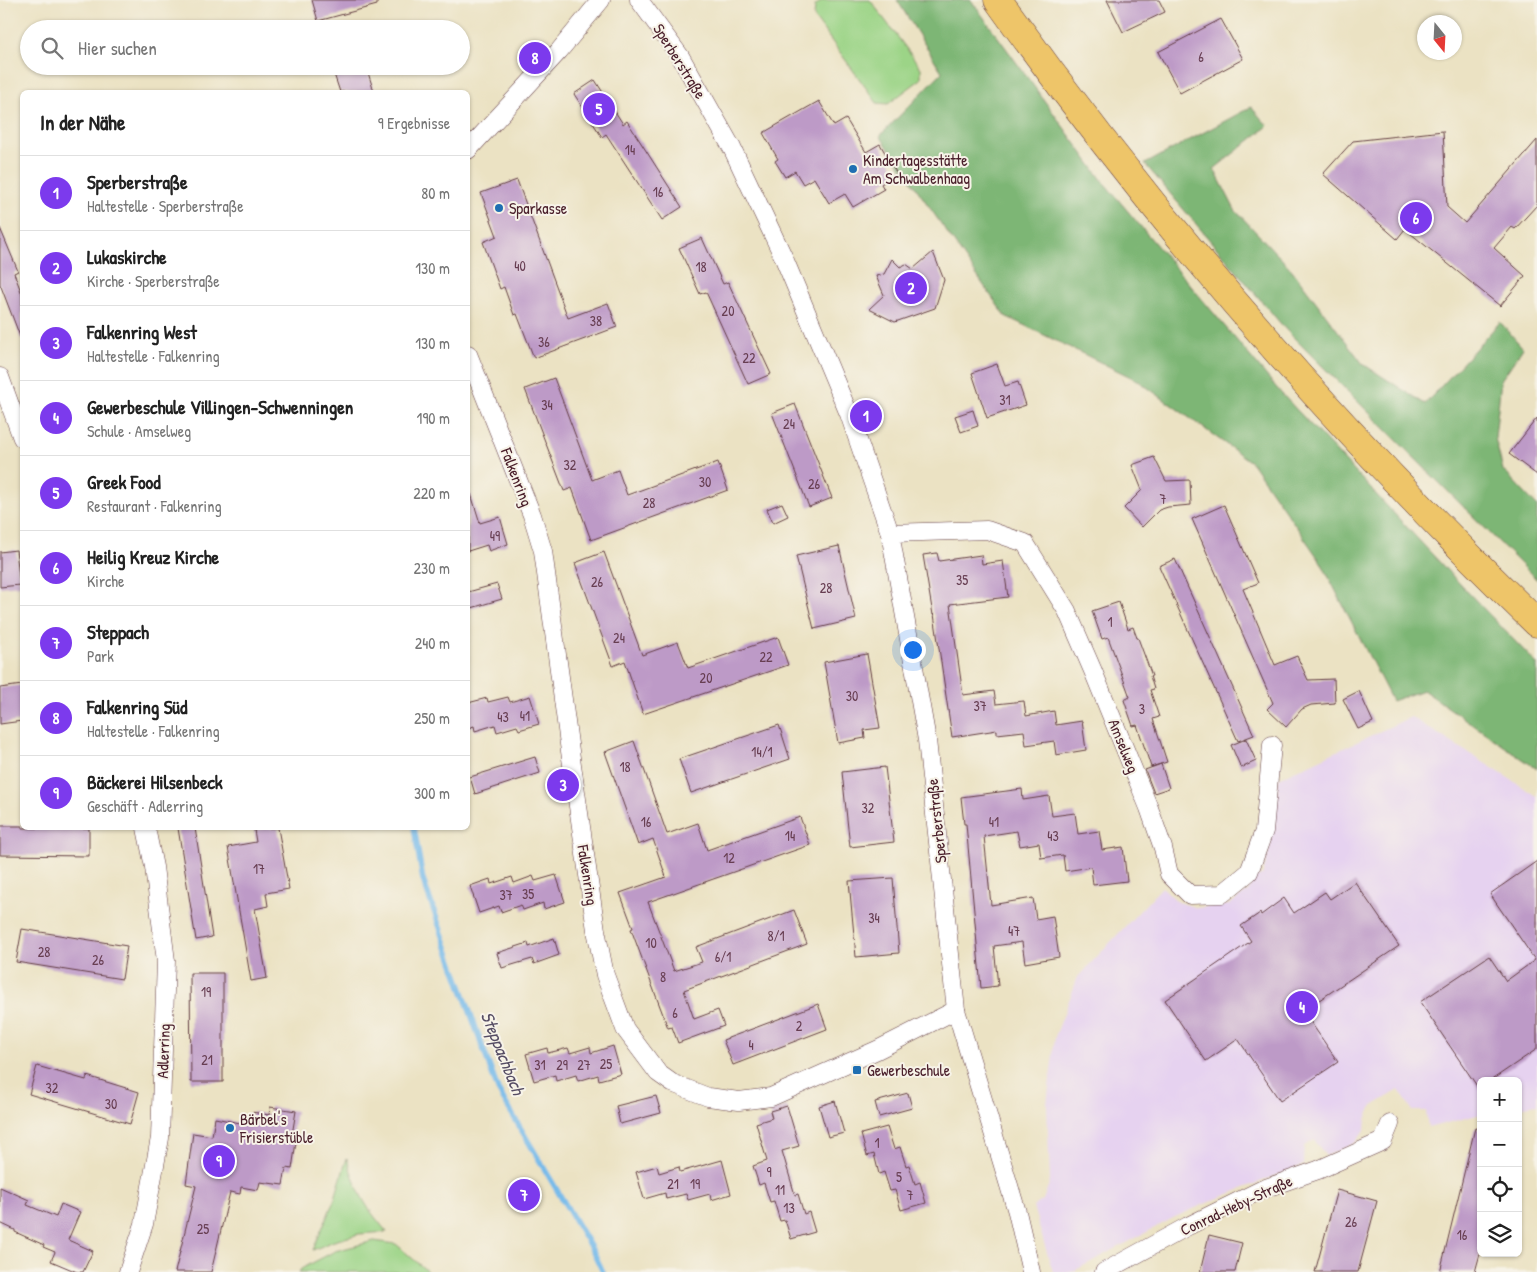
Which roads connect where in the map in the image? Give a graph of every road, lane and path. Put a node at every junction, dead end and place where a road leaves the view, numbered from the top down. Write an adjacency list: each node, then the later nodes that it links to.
1 (601, 0): 4 (street)
2 (639, 0): 8 (street, Sperberstraße)
3 (998, 0): 9 (main road)
4 (470, 148)
5 (470, 359): 12 (street, Falkenring)
6 (0, 377): 7 (street)
7 (20, 432)
8 (890, 532): 10 (street, Amselweg); 12 (street, Sperberstraße)
9 (1537, 623)
10 (1272, 745)
11 (146, 830): 14 (street, Adlerring)
12 (956, 1010): 15 (street, Sperberstraße)
13 (1390, 1124): 16 (street, Conrad-Heby-Straße)
14 (128, 1272)
15 (1031, 1272)
16 (1104, 1272)

